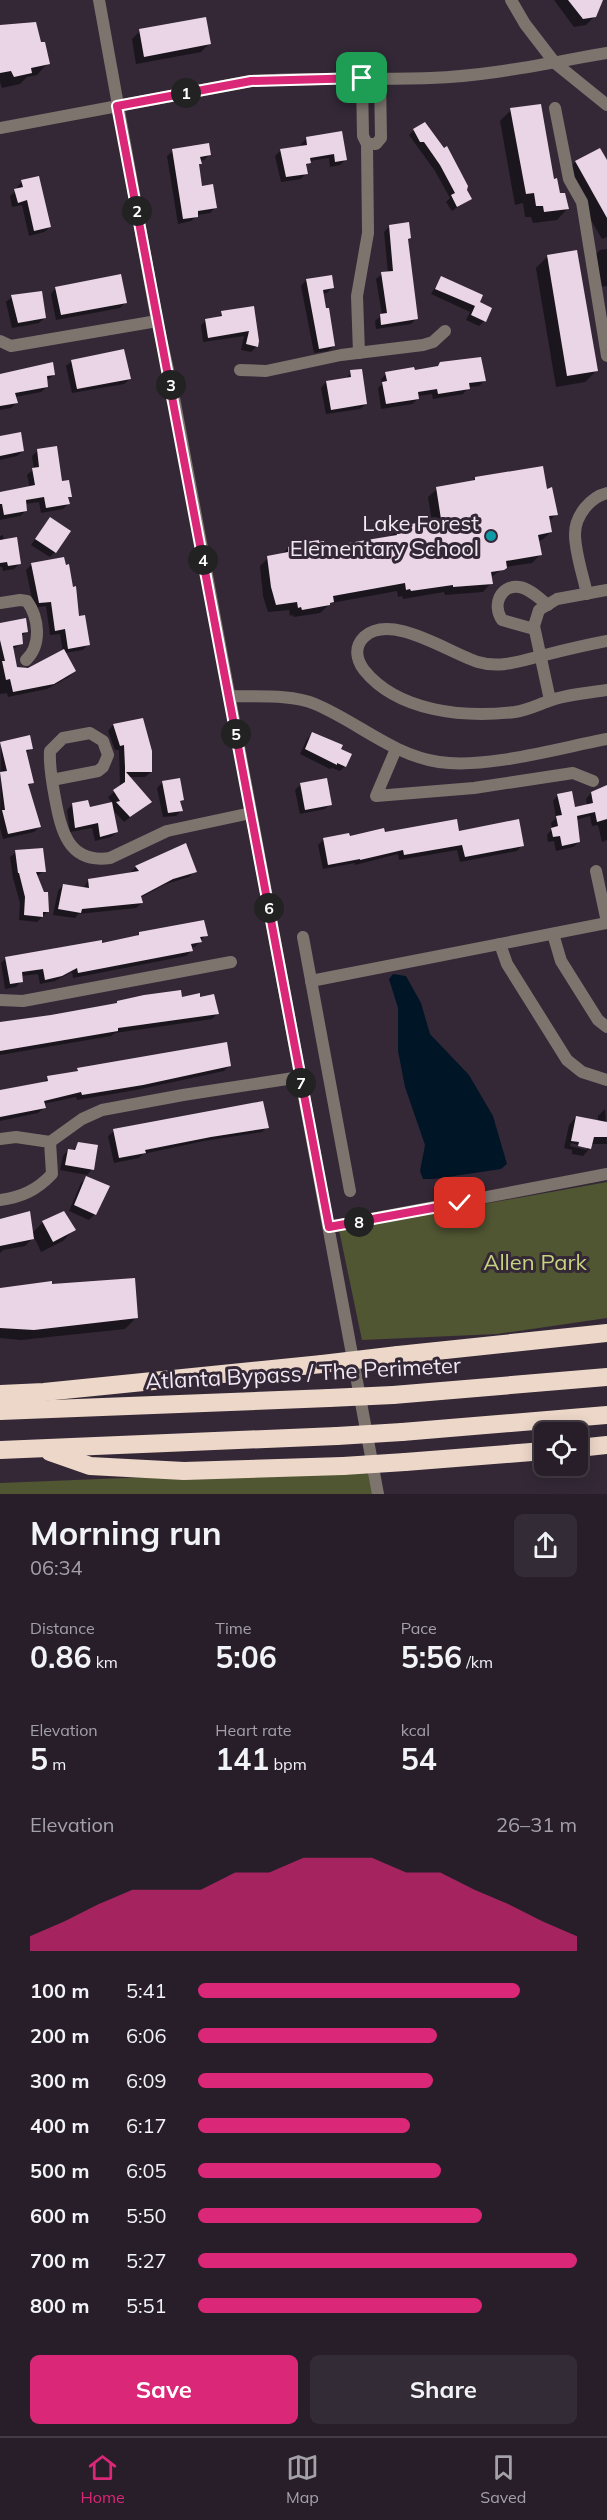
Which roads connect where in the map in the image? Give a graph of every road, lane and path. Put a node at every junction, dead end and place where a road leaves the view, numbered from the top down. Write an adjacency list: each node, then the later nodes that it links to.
1 (99, 0): 8 (street)
2 (512, 0): 4 (street)
3 (607, 53): 4 (street)
4 (555, 63): 6 (street); 7 (street)
5 (362, 78): 6 (street); 8 (street); 11 (street)
6 (380, 78): 11 (street)
7 (607, 105)
8 (117, 106): 10 (street); 13 (street)
9 (555, 108): 12 (street)
10 (0, 128)
11 (365, 140): 16 (street)
12 (603, 300): 17 (street)
13 (157, 321): 15 (street); 29 (street)
14 (445, 331): 16 (street)
15 (0, 341)
16 (359, 353): 18 (street)
17 (607, 356)
18 (240, 370)
19 (607, 493): 21 (street)
20 (607, 590): 21 (street)
21 (587, 594): 23 (street)
22 (0, 603): 27 (street)
23 (548, 605): 24 (street); 24 (street)
24 (534, 629): 26 (street)
25 (607, 641): 26 (street)
26 (541, 656): 30 (street); 30 (street)
27 (26, 660)
28 (607, 690): 30 (street)
29 (229, 696): 32 (street); 35 (street)
30 (550, 700)
31 (607, 739): 32 (street)
32 (396, 749): 34 (street)
33 (52, 780): 33 (street); 35 (street)
34 (593, 781)
35 (251, 813): 45 (street)
36 (596, 871): 37 (street)
37 (607, 923): 38 (street)
38 (553, 934): 40 (street); 44 (street)
39 (303, 937): 42 (street)
40 (500, 944): 42 (street); 46 (street)
41 (231, 962): 43 (street)
42 (311, 981): 50 (street)
43 (0, 1000)
44 (607, 1027)
45 (300, 1077): 48 (street); 52 (street)
46 (607, 1080)
47 (0, 1139): 48 (street)
48 (54, 1139): 51 (street)
49 (607, 1174): 52 (street)
50 (350, 1191)
51 (0, 1200)
52 (329, 1227): 63 (street)
53 (607, 1333): 55 (highway, bridge)
54 (607, 1377): 56 (highway, Atlanta Bypass / The Perimeter, bridge)
55 (0, 1394)
56 (0, 1411)
57 (607, 1415): 60 (highway, bridge)
58 (607, 1445): 59 (highway)
59 (588, 1447)
60 (39, 1448): 61 (highway); 62 (highway, bridge)
61 (0, 1450)
62 (534, 1452)
63 (378, 1494)

